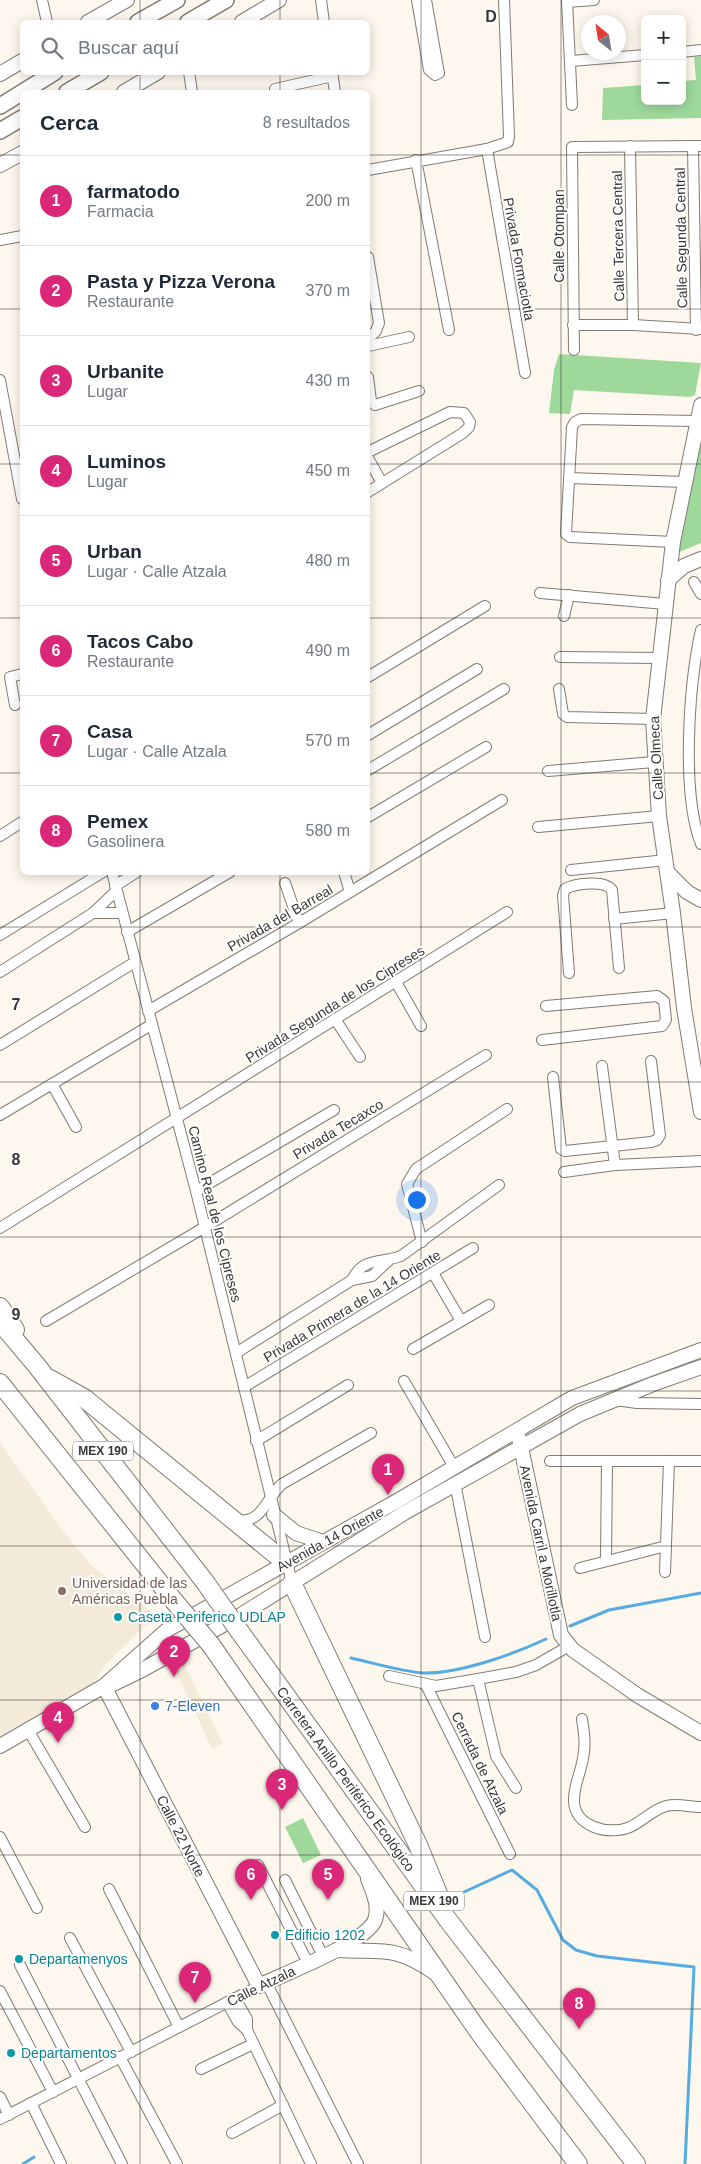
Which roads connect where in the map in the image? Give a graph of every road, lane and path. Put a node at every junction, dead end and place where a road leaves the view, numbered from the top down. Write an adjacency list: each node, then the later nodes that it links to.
1 (42, 0): 13 (street)
2 (127, 0): 12 (street)
3 (177, 0): 15 (main road)
4 (226, 0): 16 (main road)
5 (279, 0): 17 (street)
6 (321, 0): 18 (street)
7 (417, 0): 8 (street)
8 (426, 0)
9 (504, 0): 44 (street)
10 (594, 0): 11 (street)
11 (567, 1): 22 (street)
12 (107, 5): 14 (street)
13 (47, 20)
14 (90, 20)
15 (142, 20)
16 (191, 20)
17 (245, 20)
18 (324, 20)
19 (701, 50): 20 (street)
20 (686, 52)
21 (641, 55): 22 (street)
22 (571, 61): 38 (street)
23 (20, 62): 24 (street)
24 (0, 74)
25 (50, 75): 32 (main road)
26 (96, 75): 33 (main road)
27 (153, 75): 34 (street)
28 (189, 75): 35 (street)
29 (328, 75): 31 (street)
30 (332, 75): 36 (street)
31 (275, 89)
32 (26, 90)
33 (70, 90)
34 (127, 90)
35 (192, 90)
36 (335, 90)
37 (20, 94): 39 (main road)
38 (572, 105)
39 (0, 106)
40 (20, 119): 41 (main road)
41 (0, 131)
42 (630, 146): 43 (street); 52 (street, Calle Tercera Central); 53 (street, Calle Otompan)
43 (697, 146): 57 (street, Calle Segunda Central)
44 (487, 149): 46 (street); 62 (street, Privada Formaciotla)
45 (20, 154): 47 (street)
46 (416, 160): 48 (street); 56 (street)
47 (0, 165)
48 (370, 170)
49 (20, 236): 50 (street)
50 (0, 240)
51 (370, 276): 54 (street)
52 (633, 325): 53 (street); 57 (street)
53 (573, 326): 61 (street, Calle Otompan)
54 (378, 327): 55 (street); 58 (street)
55 (370, 329)
56 (449, 330)
57 (699, 330)
58 (370, 337)
59 (409, 337): 60 (street)
60 (370, 346)
61 (574, 350)
62 (525, 373)
63 (0, 380): 73 (street)
64 (419, 391): 65 (street)
65 (370, 393)
66 (701, 405): 67 (street, Calle Olmeca)
67 (697, 422): 70 (street); 71 (street, Calle Olmeca)
68 (370, 451): 72 (street)
69 (370, 462): 72 (street)
70 (569, 478): 71 (street); 75 (street)
71 (685, 482): 75 (street, Calle Olmeca)
72 (382, 483): 74 (street)
73 (20, 488)
74 (370, 491)
75 (673, 542): 77 (street, Calle Olmeca)
76 (701, 560): 77 (street)
77 (668, 580): 82 (street, Calle Olmeca)
78 (694, 582): 80 (street)
79 (540, 593): 81 (street)
80 (701, 594)
81 (569, 595): 82 (street); 84 (street)
82 (665, 604): 87 (street, Calle Olmeca)
83 (485, 606): 90 (street)
84 (564, 616)
85 (701, 630): 106 (street)
86 (560, 657): 87 (street)
87 (658, 658): 94 (street, Calle Olmeca)
88 (476, 669): 95 (street)
89 (20, 674): 93 (street)
90 (370, 676)
91 (504, 689): 98 (street)
92 (559, 689): 94 (street)
93 (15, 705)
94 (653, 719): 97 (street, Calle Olmeca)
95 (370, 734)
96 (486, 747): 101 (street)
97 (654, 762): 99 (street); 102 (street, Calle Olmeca)
98 (370, 769)
99 (548, 771)
100 (502, 800): 116 (street, Privada del Barreal)
101 (370, 816)
102 (659, 816): 104 (street); 107 (street, Calle Olmeca)
103 (20, 823): 105 (street)
104 (538, 827)
105 (0, 836)
106 (701, 844)
107 (667, 866): 108 (street); 117 (street); 121 (street, Calle Olmeca)
108 (571, 870)
109 (98, 875): 125 (street)
110 (113, 875): 115 (street, Camino Real de los Cipreses)
111 (133, 875): 115 (street)
112 (225, 875): 124 (street)
113 (345, 875): 116 (street)
114 (285, 882): 123 (street)
115 (116, 889): 119 (street); 120 (street, Camino Real de los Cipreses)
116 (350, 892): 123 (street, Privada del Barreal)
117 (701, 900)
118 (508, 912): 130 (street, Privada Segunda de los Cipreses)
119 (93, 913): 120 (street); 128 (street)
120 (122, 913): 124 (street, Camino Real de los Cipreses)
121 (674, 913): 122 (street); 132 (street, Calle Olmeca)
122 (614, 919): 127 (street); 129 (street)
123 (299, 923): 133 (street, Privada del Barreal)
124 (127, 932): 126 (street, Camino Real de los Cipreses)
125 (0, 935)
126 (135, 962): 133 (street, Camino Real de los Cipreses); 139 (street)
127 (619, 968)
128 (0, 972)
129 (569, 972)
130 (396, 982): 135 (street, Privada Segunda de los Cipreses); 137 (street)
131 (546, 1006): 134 (street)
132 (684, 1008): 134 (street); 148 (street, Calle Olmeca)
133 (148, 1010): 136 (street, Camino Real de los Cipreses)
134 (665, 1010): 138 (street)
135 (335, 1019): 141 (street); 150 (street, Privada Segunda de los Cipreses)
136 (151, 1025): 145 (street); 150 (street, Camino Real de los Cipreses)
137 (421, 1026)
138 (542, 1040)
139 (0, 1045)
140 (486, 1055): 158 (street, Privada Tecaxco)
141 (360, 1057)
142 (651, 1060): 152 (street)
143 (602, 1066): 152 (street)
144 (553, 1077): 152 (street)
145 (52, 1084): 149 (street); 151 (street)
146 (508, 1109): 160 (street)
147 (334, 1110): 157 (street)
148 (701, 1112)
149 (0, 1115)
150 (176, 1118): 157 (street, Camino Real de los Cipreses); 159 (street, Privada Segunda de los Cipreses)
151 (76, 1127)
152 (612, 1146): 154 (street)
153 (701, 1161): 154 (street)
154 (615, 1165): 155 (street)
155 (564, 1172)
156 (499, 1185): 160 (street)
157 (196, 1190): 158 (street, Camino Real de los Cipreses)
158 (205, 1227): 165 (street, Privada Tecaxco); 170 (street, Camino Real de los Cipreses)
159 (0, 1228)
160 (422, 1242): 170 (street)
161 (473, 1248): 162 (street, Privada Primera de la 14 Oriente)
162 (433, 1273): 166 (street); 176 (street, Privada Primera de la 14 Oriente)
163 (489, 1305): 166 (street)
164 (0, 1307): 172 (highway)
165 (46, 1321)
166 (460, 1321): 168 (street)
167 (0, 1322): 172 (highway, MEX 190)
168 (413, 1349)
169 (701, 1350): 179 (street, Avenida 14 Oriente)
170 (236, 1353): 176 (street, Camino Real de los Cipreses)
171 (701, 1367): 177 (street, Avenida 14 Oriente)
172 (42, 1372): 192 (highway); 220 (highway, Carretera Anillo Periférico Ecológico / MEX 190, bridge)
173 (404, 1381): 187 (street)
174 (0, 1383): 215 (highway, MEX 190, bridge)
175 (348, 1385): 181 (street)
176 (244, 1387): 181 (street, Camino Real de los Cipreses)
177 (612, 1399): 178 (street); 182 (street, Avenida 14 Oriente)
178 (701, 1404)
179 (518, 1430): 182 (street, Avenida Carril a Morillotla); 187 (street, Avenida 14 Oriente)
180 (371, 1433): 189 (street)
181 (256, 1441): 189 (street, Camino Real de los Cipreses)
182 (520, 1446): 188 (street, Avenida 14 Oriente); 201 (street, Avenida Carril a Morillotla)
183 (550, 1461): 184 (street)
184 (607, 1461): 185 (street); 195 (street)
185 (669, 1461): 186 (street); 194 (street)
186 (701, 1462)
187 (454, 1467): 190 (street, Avenida 14 Oriente)
188 (455, 1483): 190 (street, Avenida 14 Oriente); 200 (street)
189 (270, 1498): 191 (street, Camino Real de los Cipreses); 192 (street)
190 (400, 1507): 193 (street, Avenida 14 Oriente); 199 (street, Avenida 14 Oriente)
191 (274, 1515): 193 (street); 196 (street, Camino Real de los Cipreses)
192 (234, 1520): 196 (highway)
193 (323, 1542): 196 (street, Avenida 14 Oriente)
194 (666, 1546): 195 (street); 198 (street)
195 (606, 1561): 197 (street)
196 (286, 1564): 199 (street, Camino Real de los Cipreses); 205 (street, Avenida 14 Oriente)
197 (580, 1568)
198 (665, 1572)
199 (292, 1583): 205 (street, Avenida 14 Oriente); 220 (highway)
200 (485, 1637)
201 (569, 1646): 203 (street); 208 (street, Avenida Carril a Morillotla)
202 (389, 1676): 204 (street)
203 (478, 1679): 204 (street); 210 (street, Cerrada de Atzala)
204 (426, 1685): 214 (street, Cerrada de Atzala)
205 (104, 1686): 207 (street, Avenida 14 Oriente); 227 (street, Calle 22 Norte)
206 (582, 1719): 211 (street)
207 (28, 1730): 209 (street, Avenida 14 Oriente); 212 (street)
208 (701, 1733)
209 (0, 1746)
210 (516, 1788)
211 (700, 1809)
212 (85, 1827)
213 (0, 1838): 219 (street)
214 (510, 1854)
215 (362, 1864): 222 (street, Calle Atzala); 226 (highway, MEX 190)
216 (258, 1865): 224 (street)
217 (285, 1880): 223 (street)
218 (109, 1890): 230 (street)
219 (37, 1908)
220 (448, 1920): 248 (highway, Carretera Anillo Periférico Ecológico / MEX 190)
221 (70, 1938): 232 (street)
222 (336, 1950): 223 (street, Calle Atzala); 226 (street, Calle Atzala)
223 (322, 1956): 224 (street, Calle Atzala)
224 (308, 1963): 227 (street, Calle Atzala)
225 (20, 1965): 235 (street)
226 (441, 1978): 247 (highway, MEX 190)
227 (263, 1984): 229 (street, Calle Atzala); 246 (street)
228 (0, 1991): 236 (street)
229 (231, 2000): 230 (street, Calle Atzala); 231 (street)
230 (179, 2027): 232 (street, Calle Atzala)
231 (253, 2044): 234 (street); 239 (street)
232 (130, 2052): 233 (street, Calle Atzala)
233 (120, 2057): 235 (street, Calle Atzala); 244 (street)
234 (201, 2070)
235 (78, 2079): 236 (street, Calle Atzala); 243 (street)
236 (53, 2092): 238 (street, Calle Atzala)
237 (0, 2097): 240 (street)
238 (31, 2103): 240 (street, Calle Atzala); 242 (street)
239 (283, 2105): 241 (street); 245 (street)
240 (4, 2117)
241 (232, 2133)
242 (61, 2164)
243 (122, 2164)
244 (177, 2164)
245 (311, 2164)
246 (358, 2164)
247 (578, 2164)
248 (636, 2164)

